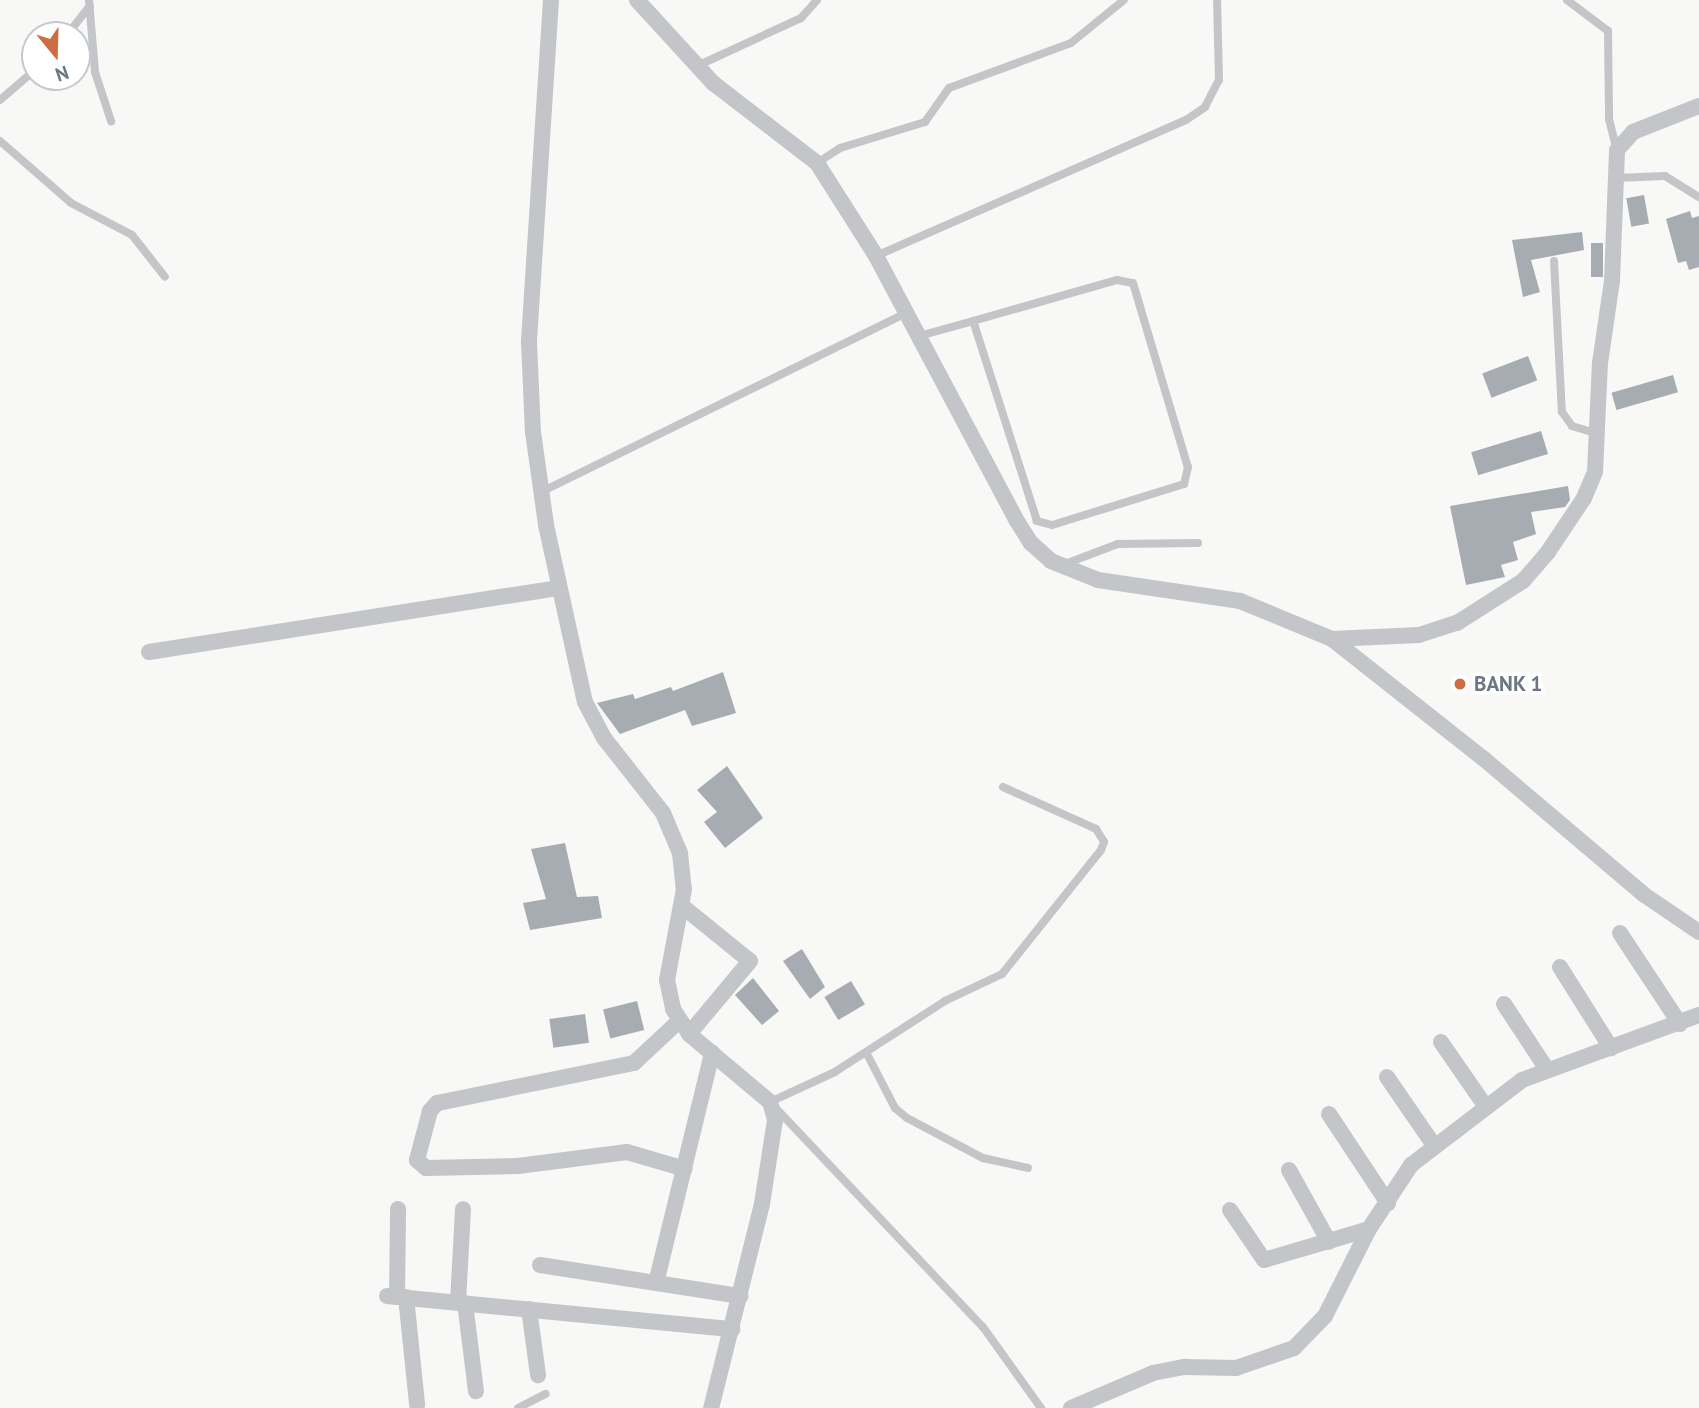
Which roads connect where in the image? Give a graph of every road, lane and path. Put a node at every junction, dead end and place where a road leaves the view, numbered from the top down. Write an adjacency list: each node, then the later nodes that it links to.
1 (551, 0): 26 (street)
2 (637, 0): 9 (street)
3 (817, 0): 9 (lane)
4 (1124, 0): 16 (lane)
5 (1217, 0): 19 (lane)
6 (1567, 0): 15 (lane)
7 (89, 3): 8 (lane); 13 (lane)
8 (77, 21)
9 (697, 66): 16 (street)
10 (21, 82): 11 (lane)
11 (0, 100)
12 (1699, 106): 15 (street)
13 (111, 121)
14 (0, 141): 21 (lane)
15 (1617, 150): 17 (street)
16 (817, 163): 19 (street)
17 (1614, 178): 18 (lane); 25 (street)
18 (1699, 197)
19 (876, 256): 22 (street)
20 (1554, 261): 25 (lane)
21 (165, 277)
22 (906, 313): 24 (street); 26 (lane)
23 (973, 321): 23 (lane); 24 (lane)
24 (919, 336): 28 (street)
25 (1599, 434): 30 (street)
26 (541, 492): 29 (street)
27 (1198, 543): 28 (lane)
28 (1061, 566): 30 (street)
29 (559, 588): 31 (street); 33 (street)
30 (1332, 639): 34 (street)
31 (149, 652)
32 (1003, 787): 45 (lane)
33 (682, 906): 39 (street); 41 (street)
34 (1699, 932)
35 (1620, 933): 40 (street)
36 (1560, 967): 43 (street)
37 (1503, 1004): 46 (street)
38 (1699, 1015): 40 (street)
39 (678, 1022): 41 (street); 53 (street)
40 (1679, 1024): 43 (street)
41 (689, 1034): 44 (street)
42 (1441, 1042): 49 (street)
43 (1611, 1048): 46 (street)
44 (712, 1053): 48 (street); 53 (street)
45 (867, 1054): 48 (lane); 52 (lane)
46 (1546, 1069): 49 (street)
47 (1387, 1077): 51 (street)
48 (770, 1101): 63 (street); 74 (lane)
49 (1486, 1107): 51 (street)
50 (1329, 1114): 55 (street)
51 (1433, 1144): 55 (street)
52 (1028, 1168)
53 (685, 1169): 62 (street)
54 (1289, 1170): 60 (street)
55 (1388, 1203): 59 (street)
56 (398, 1209): 64 (street)
57 (463, 1209): 65 (street)
58 (1230, 1210): 60 (street)
59 (1369, 1228): 60 (street); 75 (street)
60 (1329, 1242)
61 (540, 1265): 62 (street)
62 (657, 1279): 63 (street)
63 (741, 1296): 67 (street)
64 (397, 1297): 65 (street); 71 (street)
65 (461, 1303): 66 (street); 69 (street)
66 (529, 1309): 67 (street); 68 (street)
67 (732, 1329): 73 (street)
68 (538, 1375)
69 (476, 1391)
70 (546, 1394): 72 (lane)
71 (417, 1404)
72 (518, 1408)
73 (711, 1408)
74 (1041, 1408)
75 (1071, 1408)

